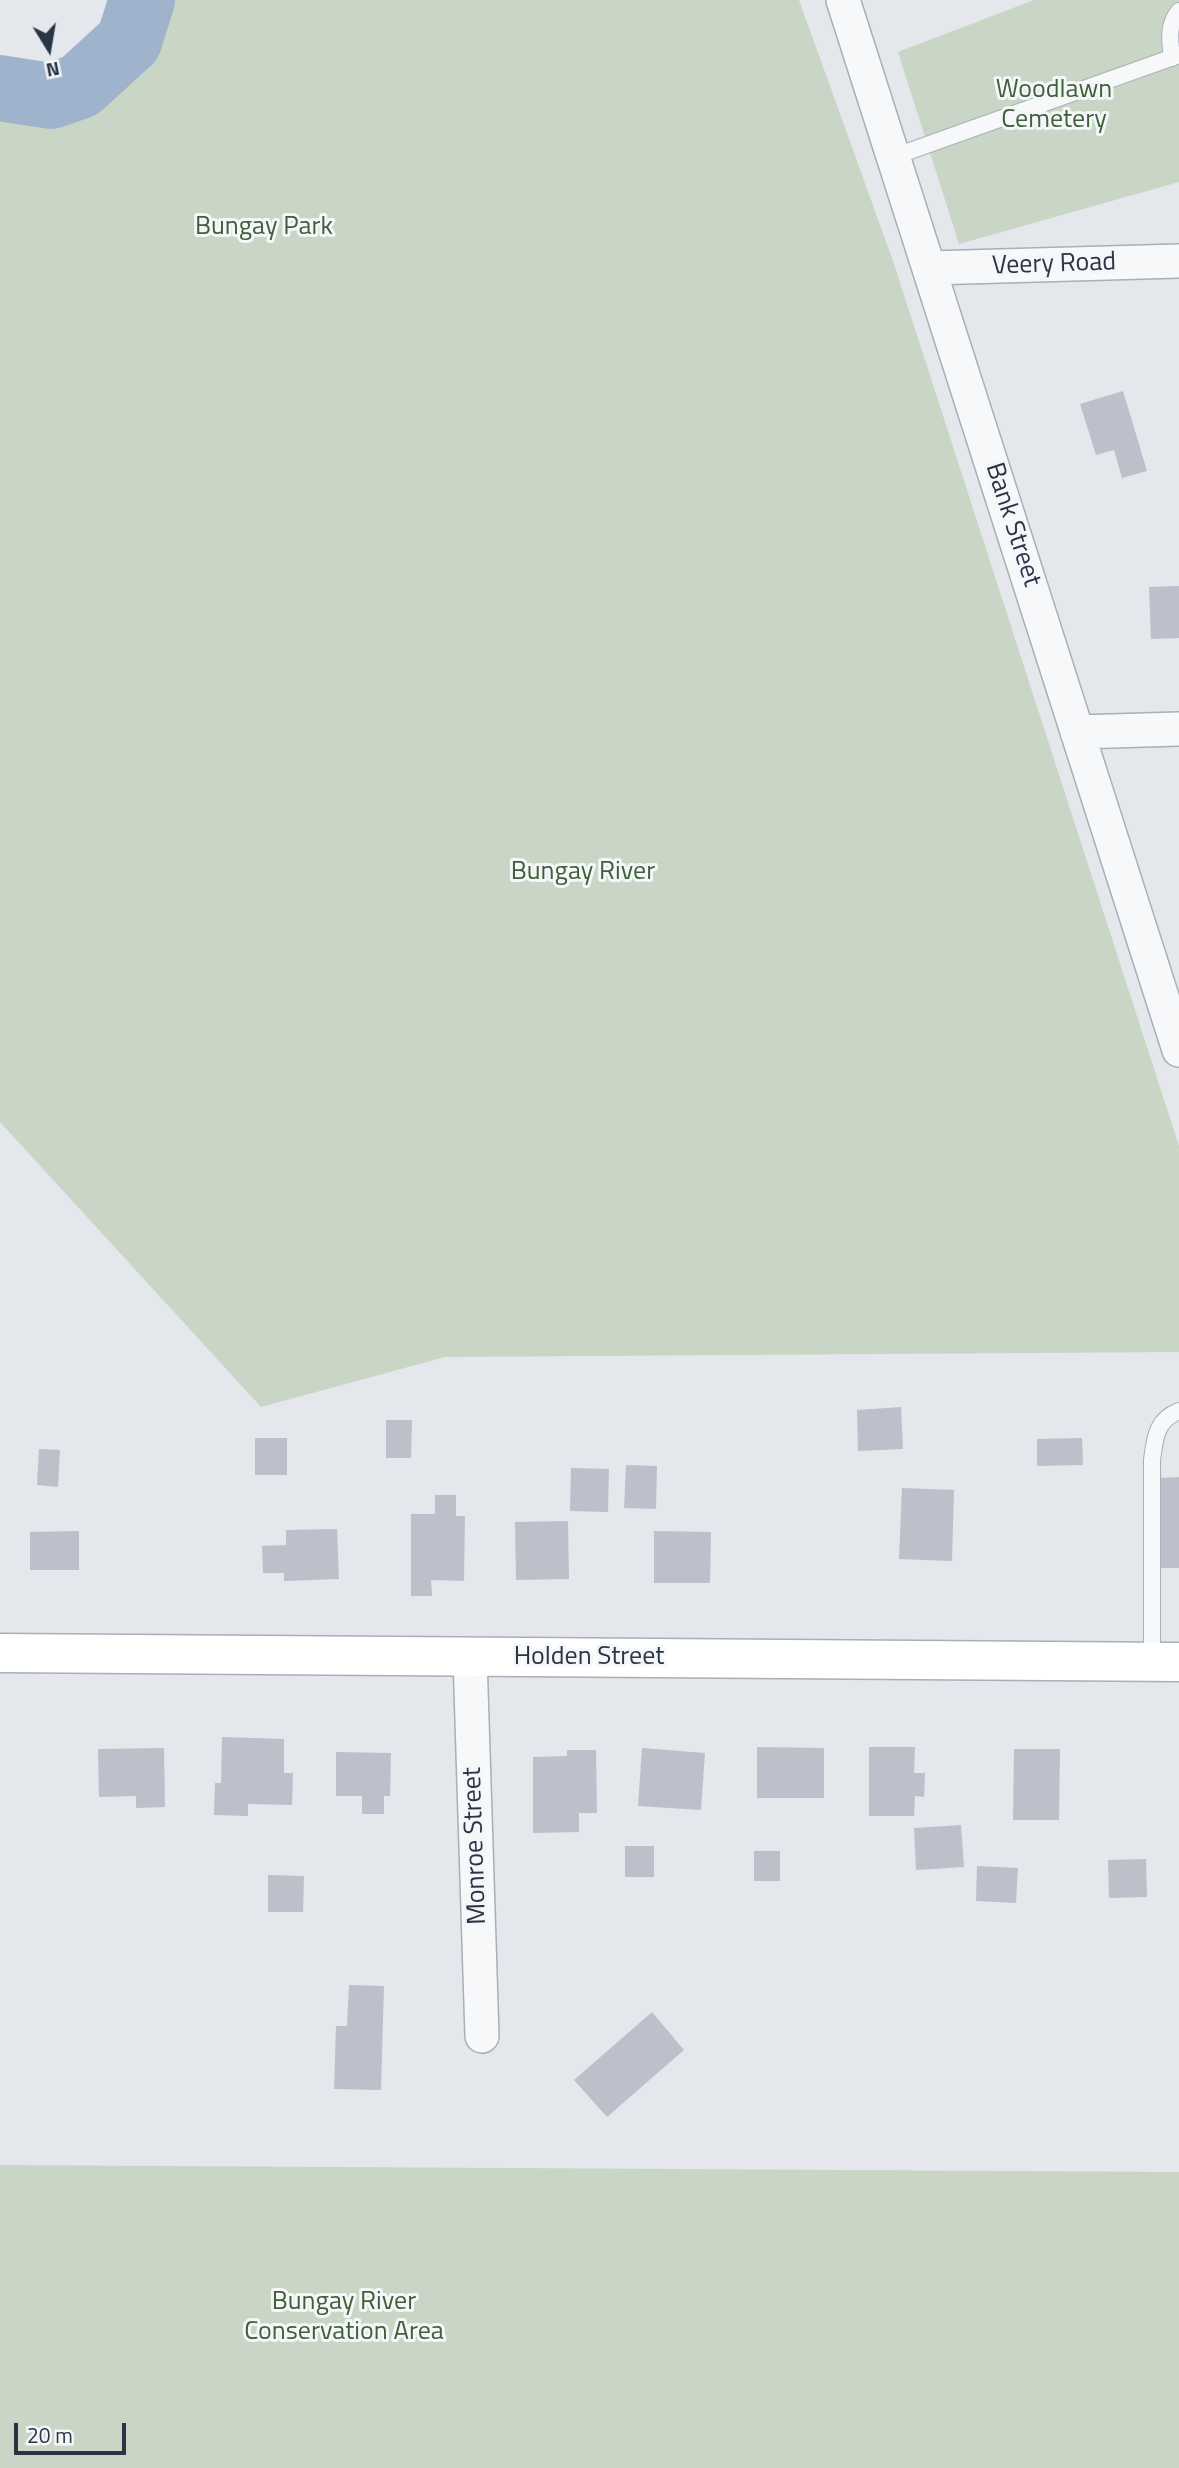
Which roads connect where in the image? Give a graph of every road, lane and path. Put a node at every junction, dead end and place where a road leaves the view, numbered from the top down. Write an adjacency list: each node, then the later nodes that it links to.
1 (843, 0): 4 (street, Bank Street)
2 (1179, 11): 3 (lane)
3 (1176, 57): 4 (lane)
4 (893, 157): 6 (street, Bank Street)
5 (1179, 261): 6 (street, Veery Road)
6 (929, 268): 8 (street, Bank Street)
7 (1179, 729): 8 (street)
8 (1077, 732): 9 (street, Bank Street)
9 (1179, 1050)
10 (1179, 1411): 13 (lane)
11 (0, 1653): 12 (main road, Holden Street)
12 (470, 1657): 13 (main road, Holden Street); 14 (street, Monroe Street)
13 (1166, 1662)
14 (482, 2036)

